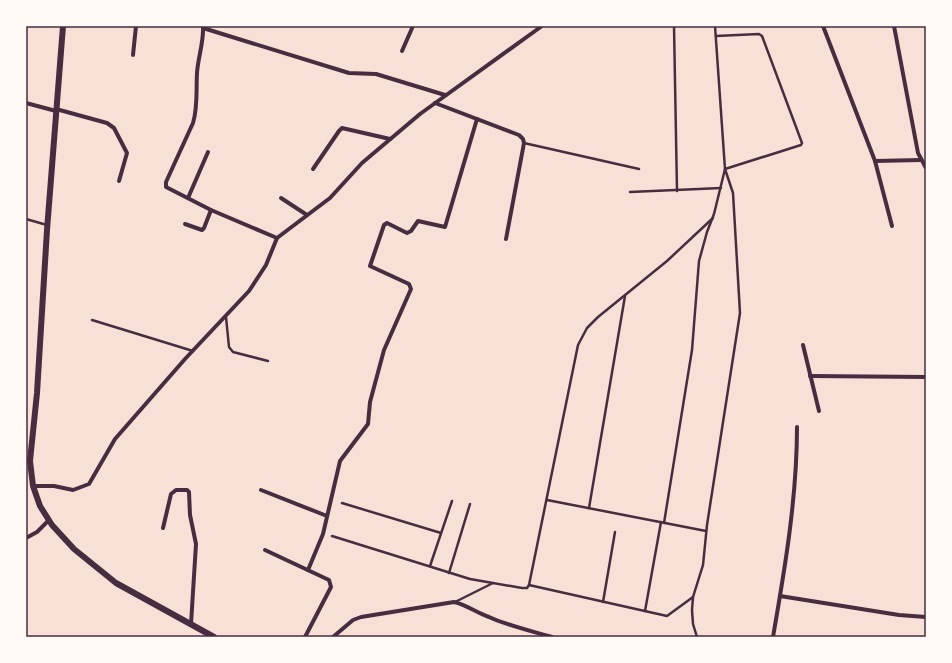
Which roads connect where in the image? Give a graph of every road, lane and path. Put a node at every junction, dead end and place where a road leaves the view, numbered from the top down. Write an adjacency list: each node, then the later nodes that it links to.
1 (63, 26): 16 (street)
2 (136, 26): 12 (street)
3 (413, 26): 11 (street)
4 (542, 26): 13 (street)
5 (674, 26): 29 (lane)
6 (715, 26): 10 (lane)
7 (823, 26): 22 (street)
8 (894, 26): 21 (street)
9 (203, 27): 13 (street); 31 (street)
10 (716, 36): 26 (lane); 26 (lane)
11 (402, 52)
12 (133, 55)
13 (445, 95): 15 (street)
14 (26, 103): 16 (street)
15 (435, 103): 17 (street); 18 (street)
16 (56, 110): 27 (street); 38 (street)
17 (477, 119): 19 (street); 59 (street)
18 (390, 140): 24 (street); 34 (street)
19 (524, 143): 25 (lane); 41 (street)
20 (208, 152): 31 (street)
21 (921, 160): 22 (street); 23 (street)
22 (875, 161): 39 (street)
23 (926, 168)
24 (313, 169)
25 (639, 169)
26 (726, 169): 28 (lane); 63 (lane)
27 (119, 180)
28 (720, 188): 29 (lane); 35 (lane)
29 (677, 191): 30 (lane)
30 (630, 192)
31 (188, 198): 33 (street)
32 (281, 198): 34 (street)
33 (211, 210): 37 (street); 40 (street)
34 (307, 215): 40 (street)
35 (713, 218): 42 (lane); 61 (lane)
36 (26, 219): 38 (lane)
37 (185, 224)
38 (47, 226): 52 (street)
39 (892, 226)
40 (277, 238): 43 (street)
41 (506, 239)
42 (625, 295): 54 (lane); 58 (lane)
43 (226, 315): 46 (street); 47 (lane)
44 (92, 320): 46 (lane)
45 (803, 345): 48 (street)
46 (193, 351): 52 (street)
47 (268, 361)
48 (810, 376): 49 (street); 50 (street)
49 (926, 377)
50 (818, 412)
51 (798, 427): 74 (street)
52 (33, 486): 60 (street)
53 (261, 490): 59 (street)
54 (547, 500): 58 (lane); 73 (lane)
55 (452, 501): 65 (lane)
56 (342, 503): 65 (lane)
57 (470, 504): 71 (lane)
58 (589, 508): 61 (lane)
59 (327, 516): 70 (street)
60 (49, 520): 67 (street); 80 (street)
61 (663, 523): 63 (lane); 78 (lane)
62 (163, 528): 80 (street)
63 (706, 531): 75 (lane)
64 (615, 532): 77 (lane)
65 (441, 533): 69 (lane)
66 (332, 536): 69 (lane)
67 (26, 538)
68 (265, 550): 70 (street)
69 (430, 566): 71 (lane)
70 (308, 570): 82 (street)
71 (449, 572): 72 (lane)
72 (494, 583): 73 (lane); 76 (lane)
73 (529, 585): 77 (lane)
74 (780, 596): 79 (street); 86 (street)
75 (693, 597): 78 (lane); 85 (lane)
76 (454, 602): 83 (street); 84 (street)
77 (603, 602): 78 (lane)
78 (645, 611)
79 (926, 617)
80 (191, 624): 81 (street)
81 (214, 637)
82 (305, 637)
83 (333, 637)
84 (552, 637)
85 (697, 637)
86 (773, 637)

